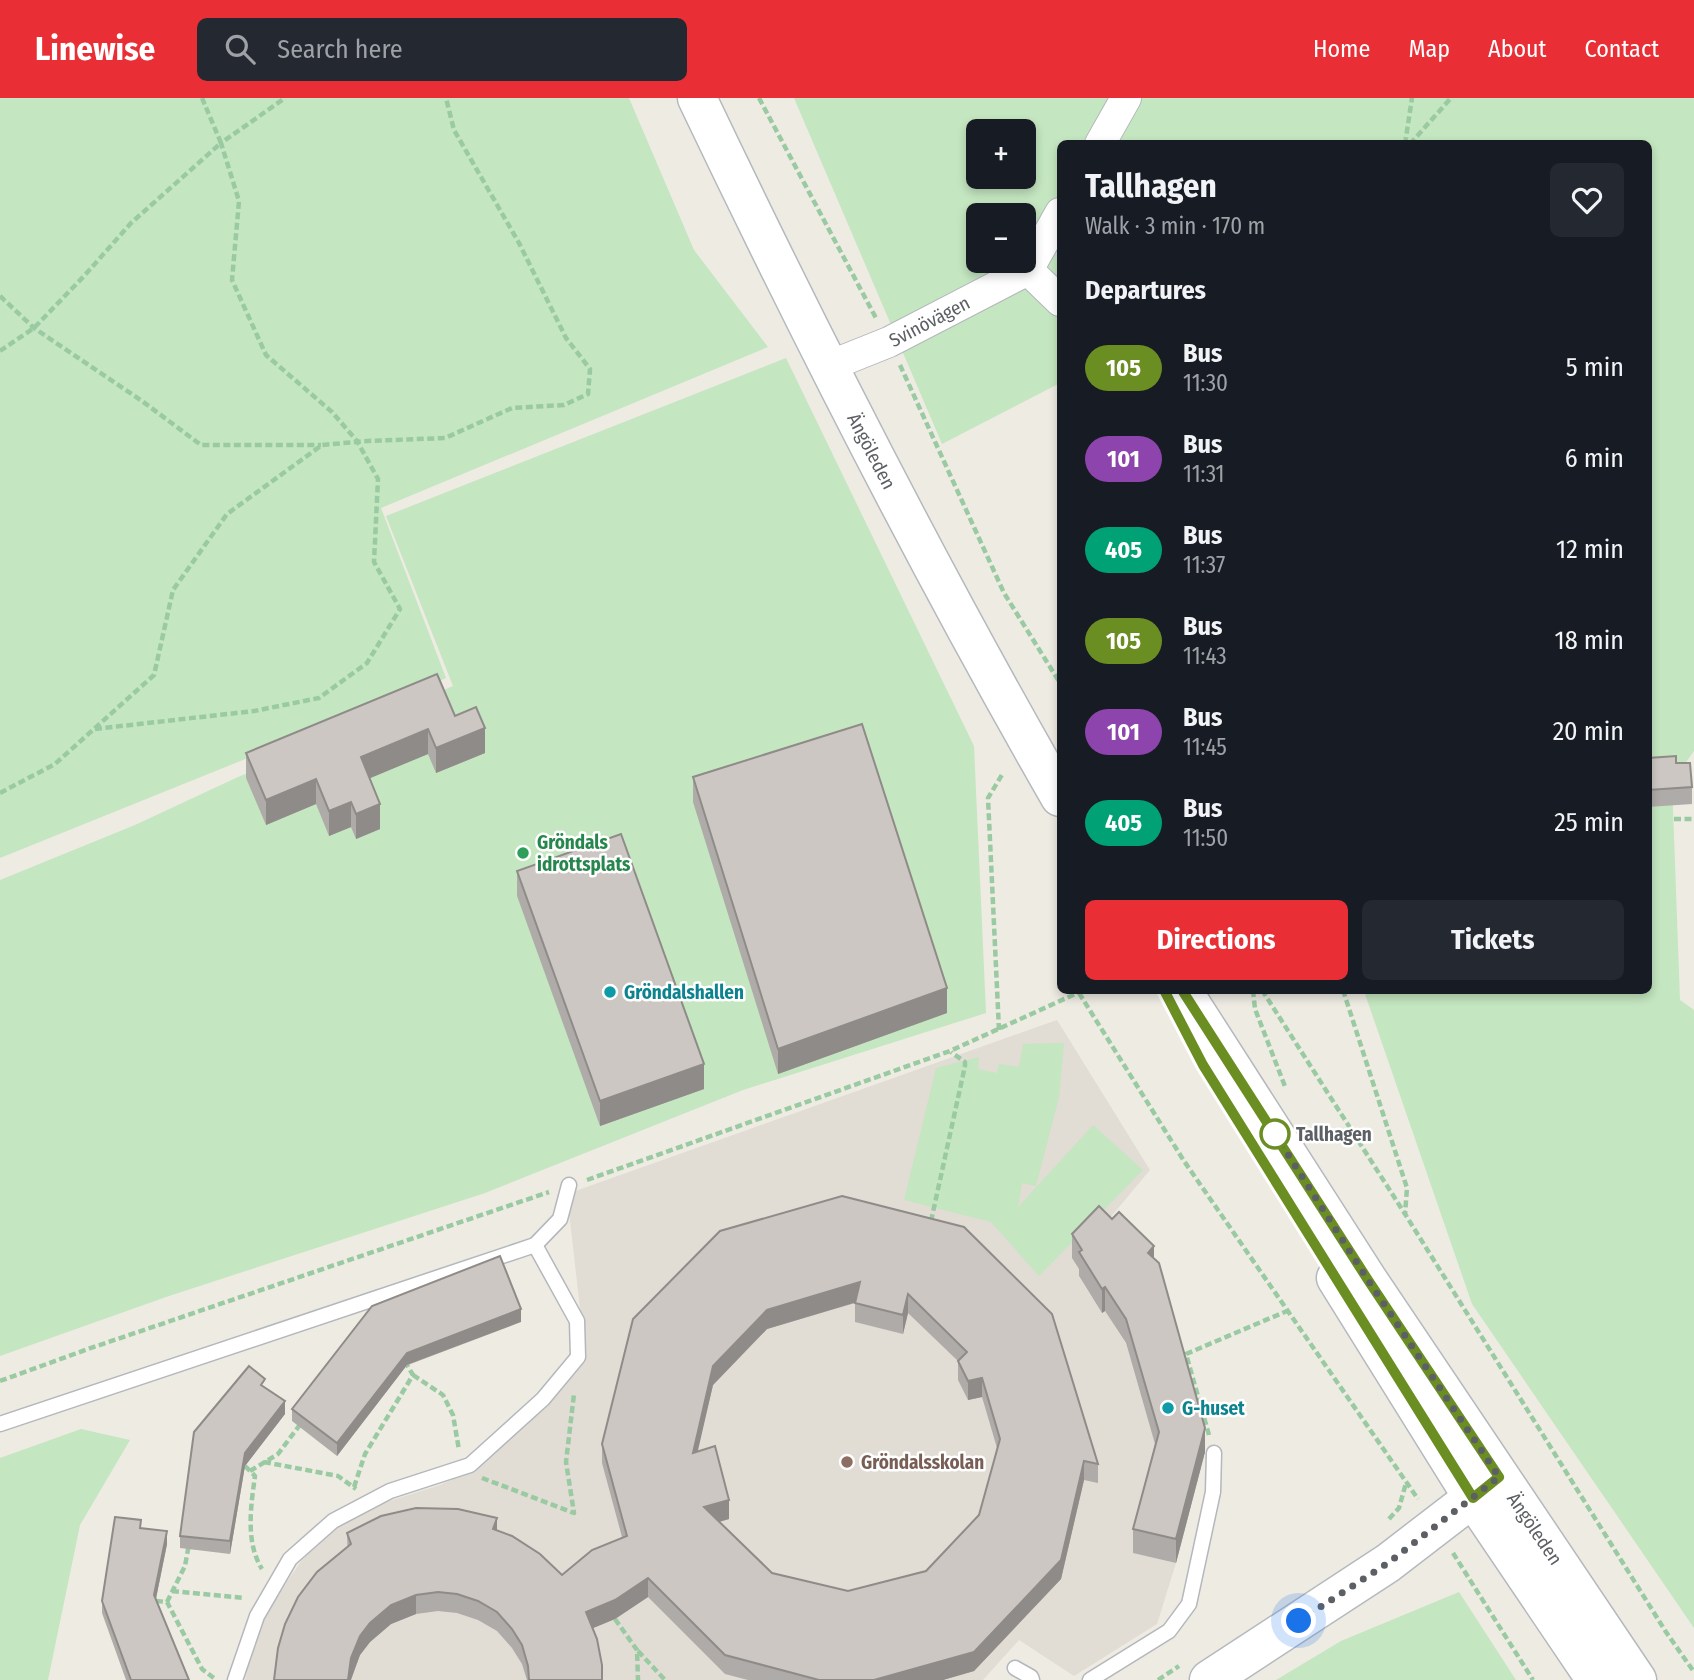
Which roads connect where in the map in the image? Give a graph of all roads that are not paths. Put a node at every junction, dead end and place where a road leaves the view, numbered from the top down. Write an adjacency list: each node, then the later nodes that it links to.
1 (697, 98): 9 (main road, Ängöleden)
2 (1126, 98): 3 (street)
3 (1102, 140)
4 (1057, 218): 5 (street)
5 (1036, 256)
6 (1022, 273): 9 (street, Svinövägen)
7 (1031, 273): 8 (street)
8 (1057, 298)
9 (829, 366): 10 (main road, Ängöleden)
10 (1057, 792)
11 (1166, 994): 17 (main road, Ängöleden)
12 (1185, 994): 17 (main road, Ängöleden)
13 (569, 1185): 14 (lane)
14 (535, 1245): 15 (lane); 19 (lane)
15 (0, 1423)
16 (1214, 1453): 21 (lane)
17 (1486, 1488): 22 (main road); 23 (main road, Ängöleden); 24 (main road, Ängöleden)
18 (1015, 1668): 20 (lane)
19 (236, 1680)
20 (1032, 1680)
21 (1090, 1680)
22 (1209, 1680)
23 (1596, 1680)
24 (1637, 1680)

